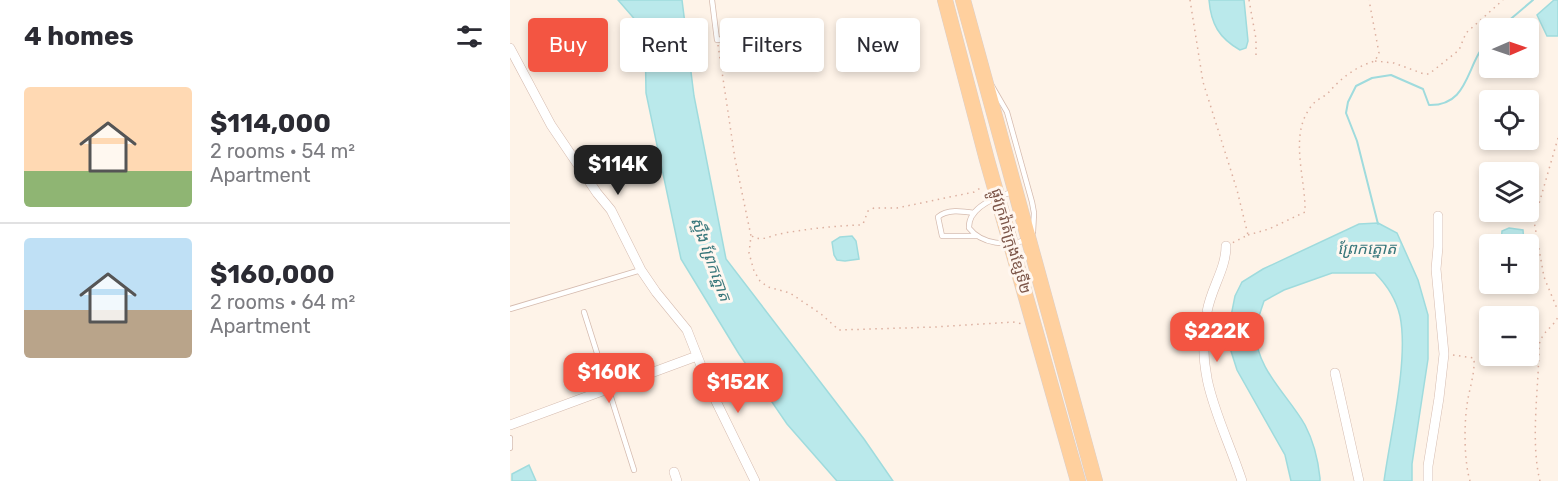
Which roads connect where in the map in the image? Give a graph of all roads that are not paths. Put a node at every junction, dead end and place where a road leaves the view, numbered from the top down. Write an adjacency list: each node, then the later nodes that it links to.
1 (712, 0): 4 (lane)
2 (945, 0): 8 (main road, ផ្លូវក្រវ៉ាត់ក្រុងខ្សែទី២)
3 (963, 0): 6 (main road, ផ្លូវក្រវ៉ាត់ក្រុងខ្សែទី២)
4 (720, 40)
5 (510, 48): 17 (street)
6 (982, 70): 7 (main road, ផ្លូវក្រវ៉ាត់ក្រុងខ្សែទី២); 15 (lane)
7 (1005, 154): 8 (main road); 9 (main road, ផ្លូវក្រវ៉ាត់ក្រុងខ្សែទី២)
8 (987, 159): 10 (main road, ផ្លូវក្រវ៉ាត់ក្រុងខ្សែទី២)
9 (1015, 191): 10 (lane); 15 (main road, ផ្លូវក្រវ៉ាត់ក្រុងខ្សែទី២)
10 (998, 196): 11 (lane); 14 (main road, ផ្លូវក្រវ៉ាត់ក្រុងខ្សែទី២)
11 (974, 213): 13 (lane); 13 (lane)
12 (1438, 216): 34 (street)
13 (978, 236): 14 (lane)
14 (1012, 244): 15 (lane); 24 (main road, ផ្លូវក្រវ៉ាត់ក្រុងខ្សែទី២)
15 (1030, 244): 23 (main road, ផ្លូវក្រវ៉ាត់ក្រុងខ្សែទី២)
16 (1226, 246): 32 (street)
17 (641, 270): 18 (lane); 20 (street)
18 (510, 309)
19 (584, 312): 22 (lane)
20 (698, 356): 22 (street); 29 (street)
21 (1335, 373): 33 (street)
22 (608, 390): 25 (street); 28 (lane)
23 (1075, 408): 24 (main road); 31 (main road, ផ្លូវក្រវ៉ាត់ក្រុងខ្សែទី២)
24 (1059, 412): 30 (main road, ផ្លូវក្រវ៉ាត់ក្រុងខ្សែទី២)
25 (510, 425)
26 (510, 438): 27 (lane)
27 (510, 448)
28 (634, 470)
29 (755, 481)
30 (1078, 481)
31 (1095, 481)
32 (1242, 481)
33 (1359, 481)
34 (1428, 481)

